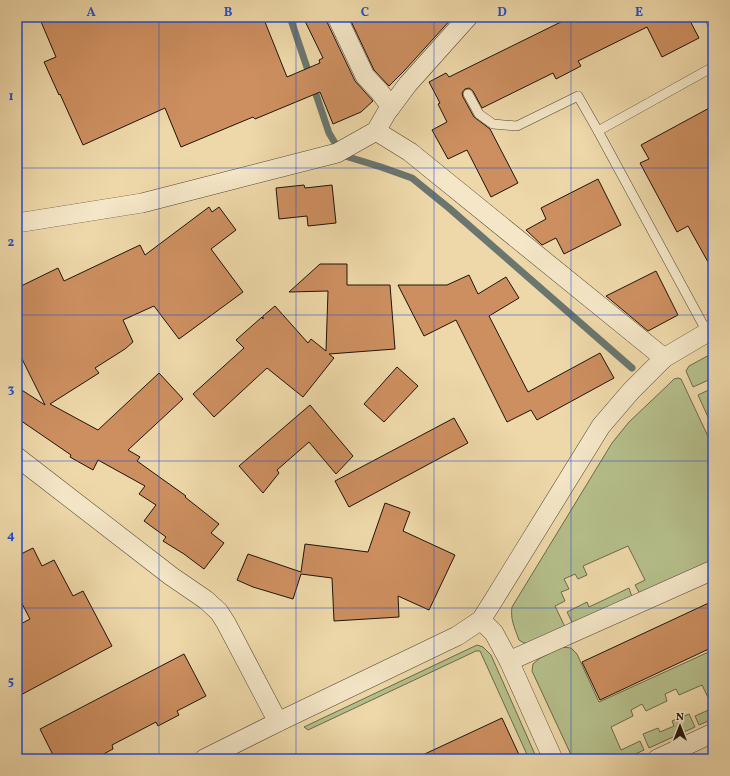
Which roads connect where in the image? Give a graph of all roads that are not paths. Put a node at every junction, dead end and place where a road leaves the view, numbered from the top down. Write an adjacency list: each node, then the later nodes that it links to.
1 (337, 17): 7 (street)
2 (468, 17): 7 (street)
3 (709, 17): 4 (lane)
4 (713, 26)
5 (713, 67): 9 (lane)
6 (468, 94): 9 (lane)
7 (391, 107): 8 (street)
8 (376, 131): 10 (street); 12 (street)
9 (598, 131): 11 (lane)
10 (17, 223)
11 (710, 331): 12 (street)
12 (664, 358): 15 (street)
13 (17, 457): 17 (street)
14 (713, 570): 16 (street)
15 (481, 620): 16 (street); 17 (street)
16 (508, 661): 20 (street)
17 (278, 722): 19 (street)
18 (713, 733): 21 (street)
19 (204, 759)
20 (553, 759)
21 (657, 759)

